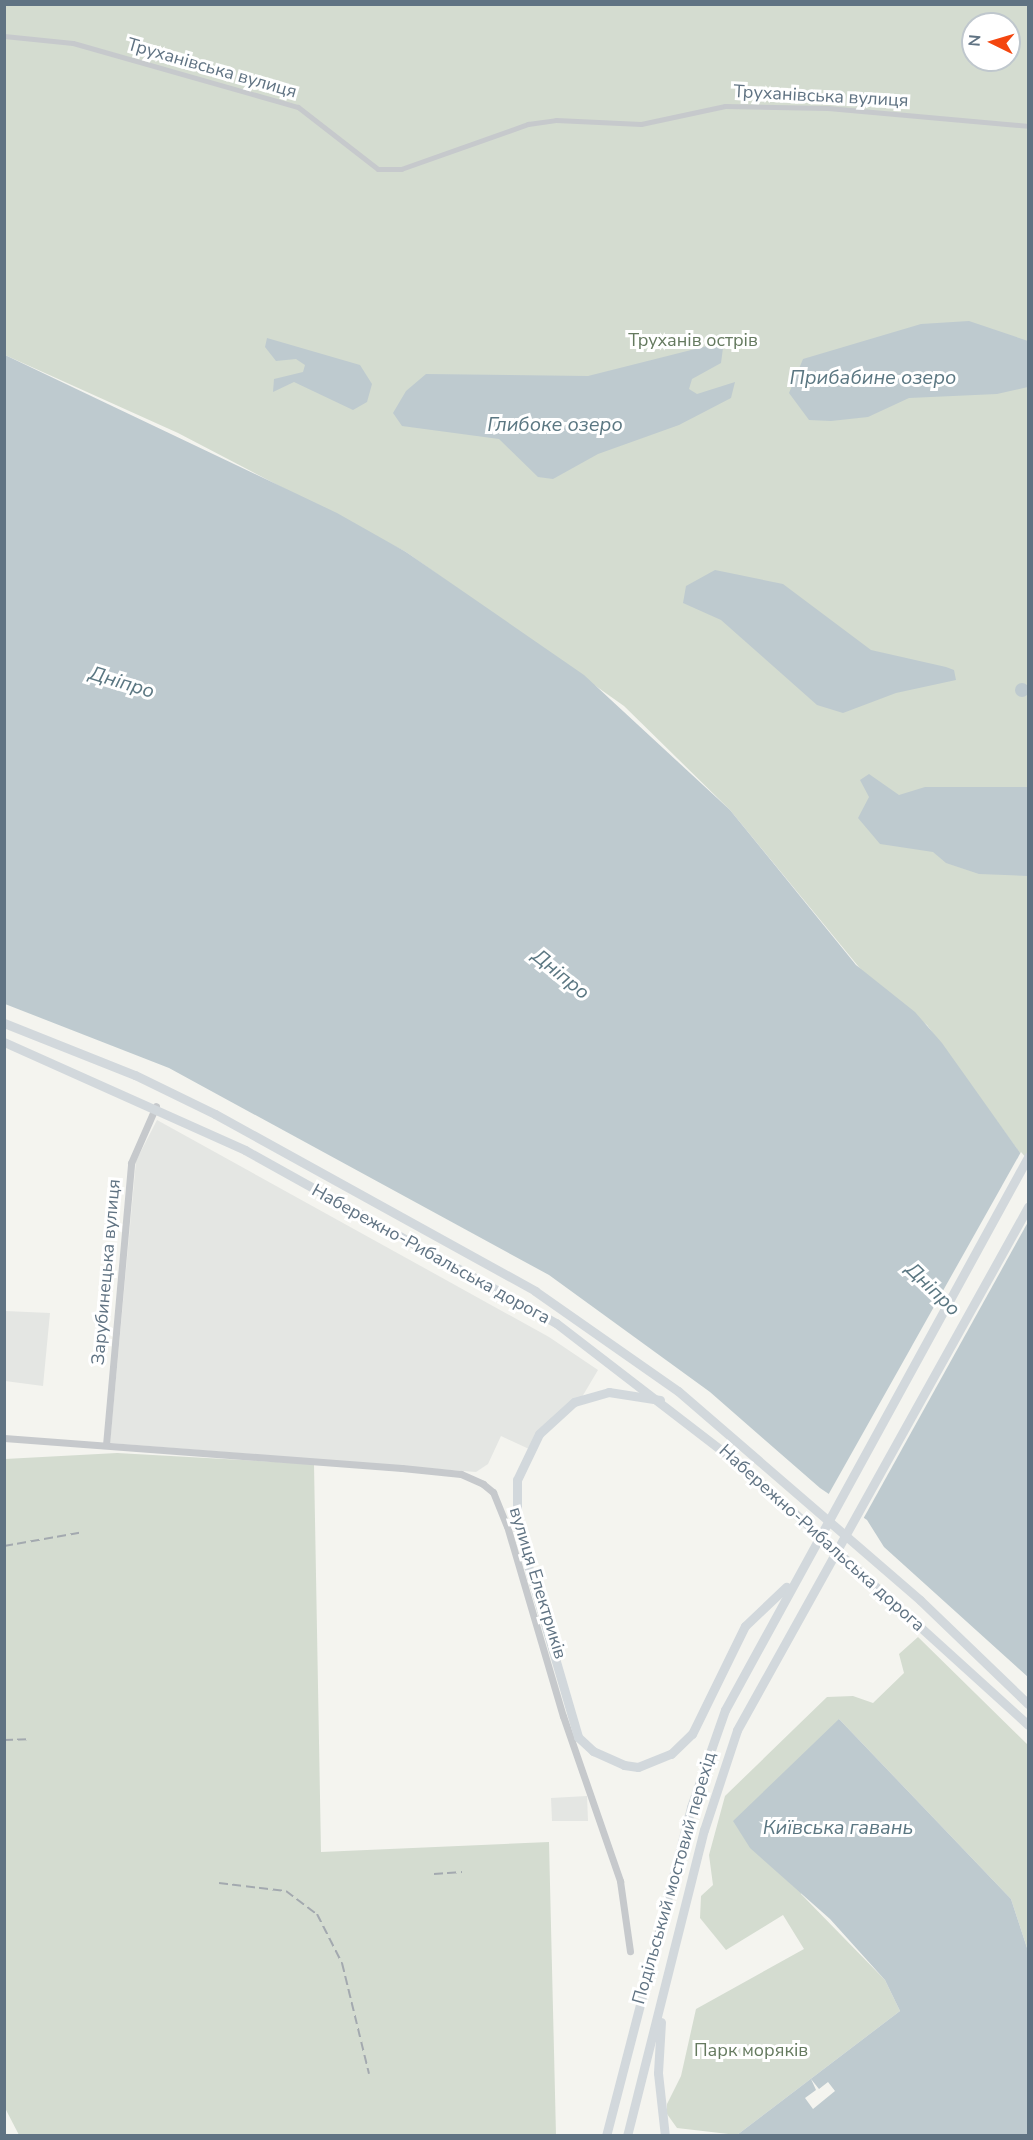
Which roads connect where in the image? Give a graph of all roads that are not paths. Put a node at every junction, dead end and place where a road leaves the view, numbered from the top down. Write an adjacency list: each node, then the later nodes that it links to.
1 (4, 36): 2 (street, Труханівська вулиця)
2 (1029, 126)
3 (4, 1023): 12 (main road, Набережно-Рибальська дорога)
4 (4, 1042): 5 (main road, Набережно-Рибальська дорога)
5 (156, 1106): 8 (main road, Набережно-Рибальська дорога); 10 (street, Зарубинецька вулиця)
6 (1029, 1156): 11 (main road, Подільський мостовий перехід)
7 (1029, 1207): 15 (main road, Подільський мостовий перехід)
8 (663, 1400): 11 (main road); 13 (main road, Набережно-Рибальська дорога)
9 (4, 1438): 10 (street, вулиця Електриків)
10 (106, 1445): 14 (street, вулиця Електриків)
11 (794, 1580): 16 (main road, Подільський мостовий перехід)
12 (1029, 1704)
13 (1029, 1725)
14 (630, 1951)
15 (665, 1985): 17 (main road, Подільський мостовий перехід); 18 (main road, Подільський мостовий перехід)
16 (606, 2136)
17 (627, 2136)
18 (665, 2136)

